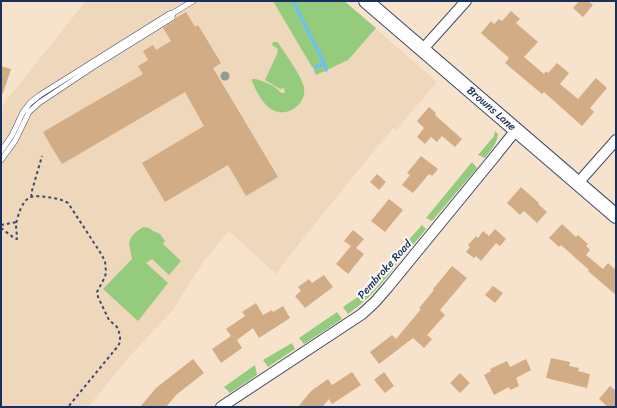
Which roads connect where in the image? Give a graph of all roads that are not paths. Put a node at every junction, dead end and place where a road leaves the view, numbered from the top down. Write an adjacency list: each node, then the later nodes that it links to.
1 (193, 1): 4 (lane)
2 (366, 1): 5 (street, Browns Lane)
3 (466, 1): 5 (street)
4 (173, 13): 8 (lane); 9 (lane)
5 (422, 50): 6 (street, Browns Lane)
6 (516, 130): 10 (street, Browns Lane); 12 (street, Pembroke Road)
7 (616, 140): 10 (street)
8 (1, 151)
9 (1, 160)
10 (578, 183): 11 (street, Browns Lane)
11 (616, 216)
12 (222, 407)

